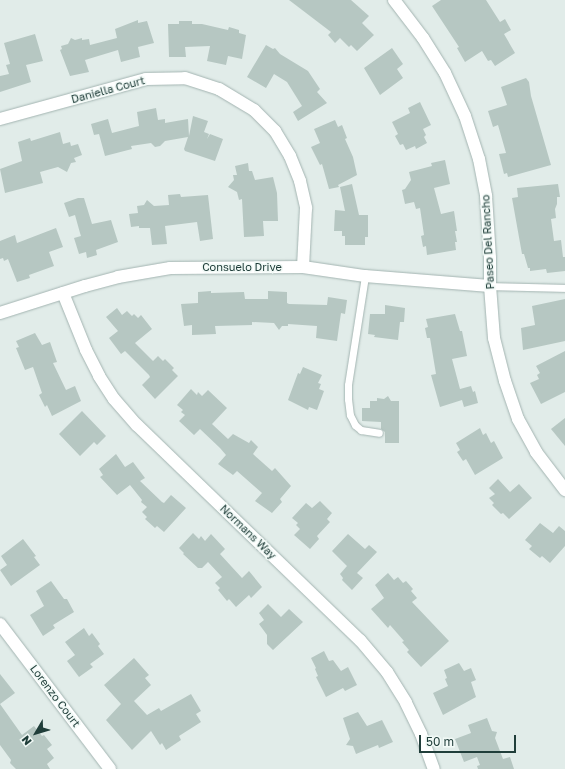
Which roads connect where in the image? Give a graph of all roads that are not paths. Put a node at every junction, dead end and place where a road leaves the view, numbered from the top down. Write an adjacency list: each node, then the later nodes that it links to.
1 (394, 0): 5 (street, Paseo Del Rancho)
2 (0, 119): 3 (street, Daniella Court)
3 (303, 267): 4 (street, Consuelo Drive); 7 (street, Consuelo Drive)
4 (365, 276): 5 (street, Consuelo Drive); 9 (lane)
5 (490, 286): 6 (lane); 10 (street, Paseo Del Rancho)
6 (565, 288)
7 (63, 293): 8 (street, Consuelo Drive); 13 (street, Normans Way)
8 (0, 313)
9 (379, 433)
10 (565, 490)
11 (0, 624): 12 (street, Lorenzo Court)
12 (110, 769)
13 (434, 769)

